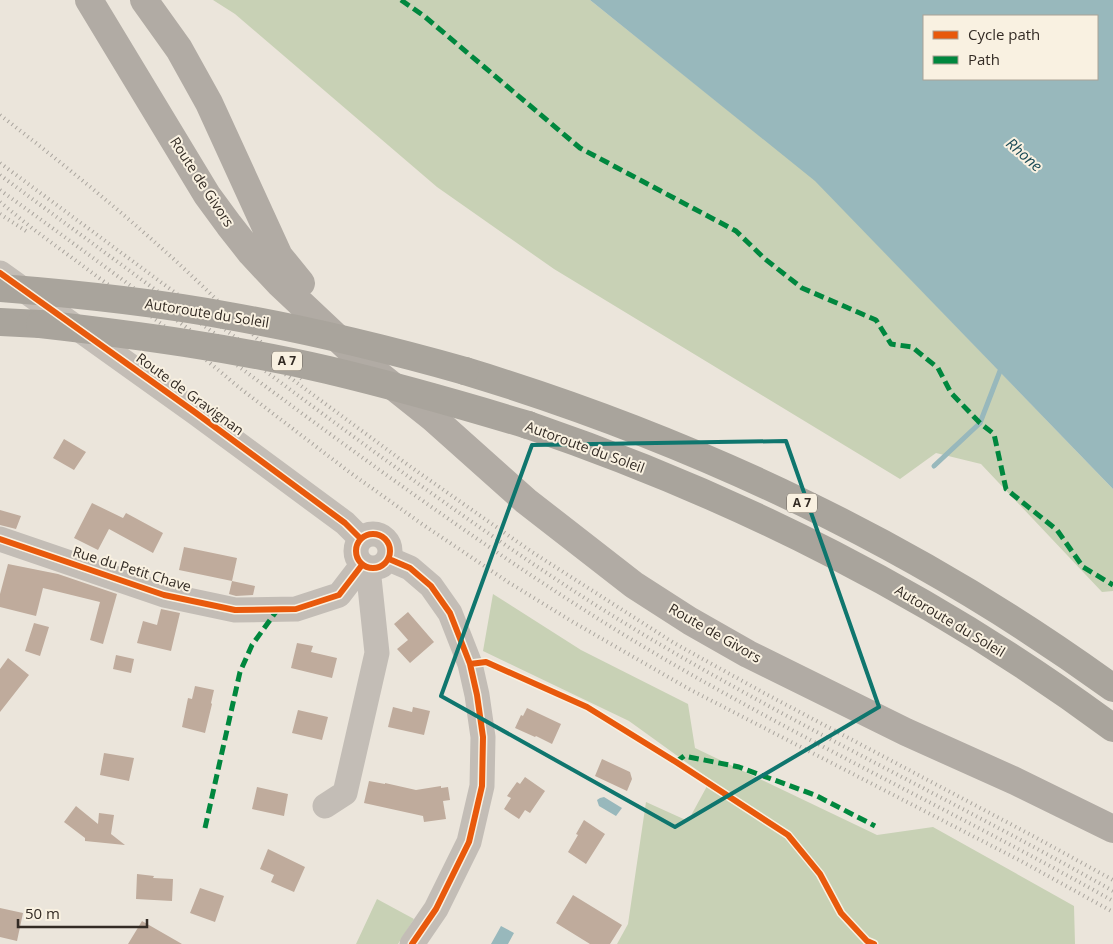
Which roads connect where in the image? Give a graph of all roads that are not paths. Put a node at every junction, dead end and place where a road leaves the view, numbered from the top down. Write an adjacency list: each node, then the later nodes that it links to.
1 (90, 0): 6 (main road, Route de Givors)
2 (134, 0): 4 (main road)
3 (144, 0): 4 (main road, Route de Givors)
4 (178, 49): 5 (main road, Route de Givors)
5 (258, 208): 6 (main road); 10 (main road, Route de Givors)
6 (229, 225): 10 (main road, Route de Givors)
7 (0, 273): 12 (street, Route de Gravignan)
8 (0, 288): 13 (highway, Autoroute du Soleil / A 7, bridge)
9 (0, 322): 14 (highway, Autoroute du Soleil / A 7, bridge)
10 (364, 363): 16 (main road, Route de Givors)
11 (0, 539): 12 (street, Rue du Petit Chave)
12 (373, 564): 15 (street); 17 (street)
13 (1113, 688)
14 (1113, 728)
15 (325, 806)
16 (1113, 829)
17 (412, 944)

